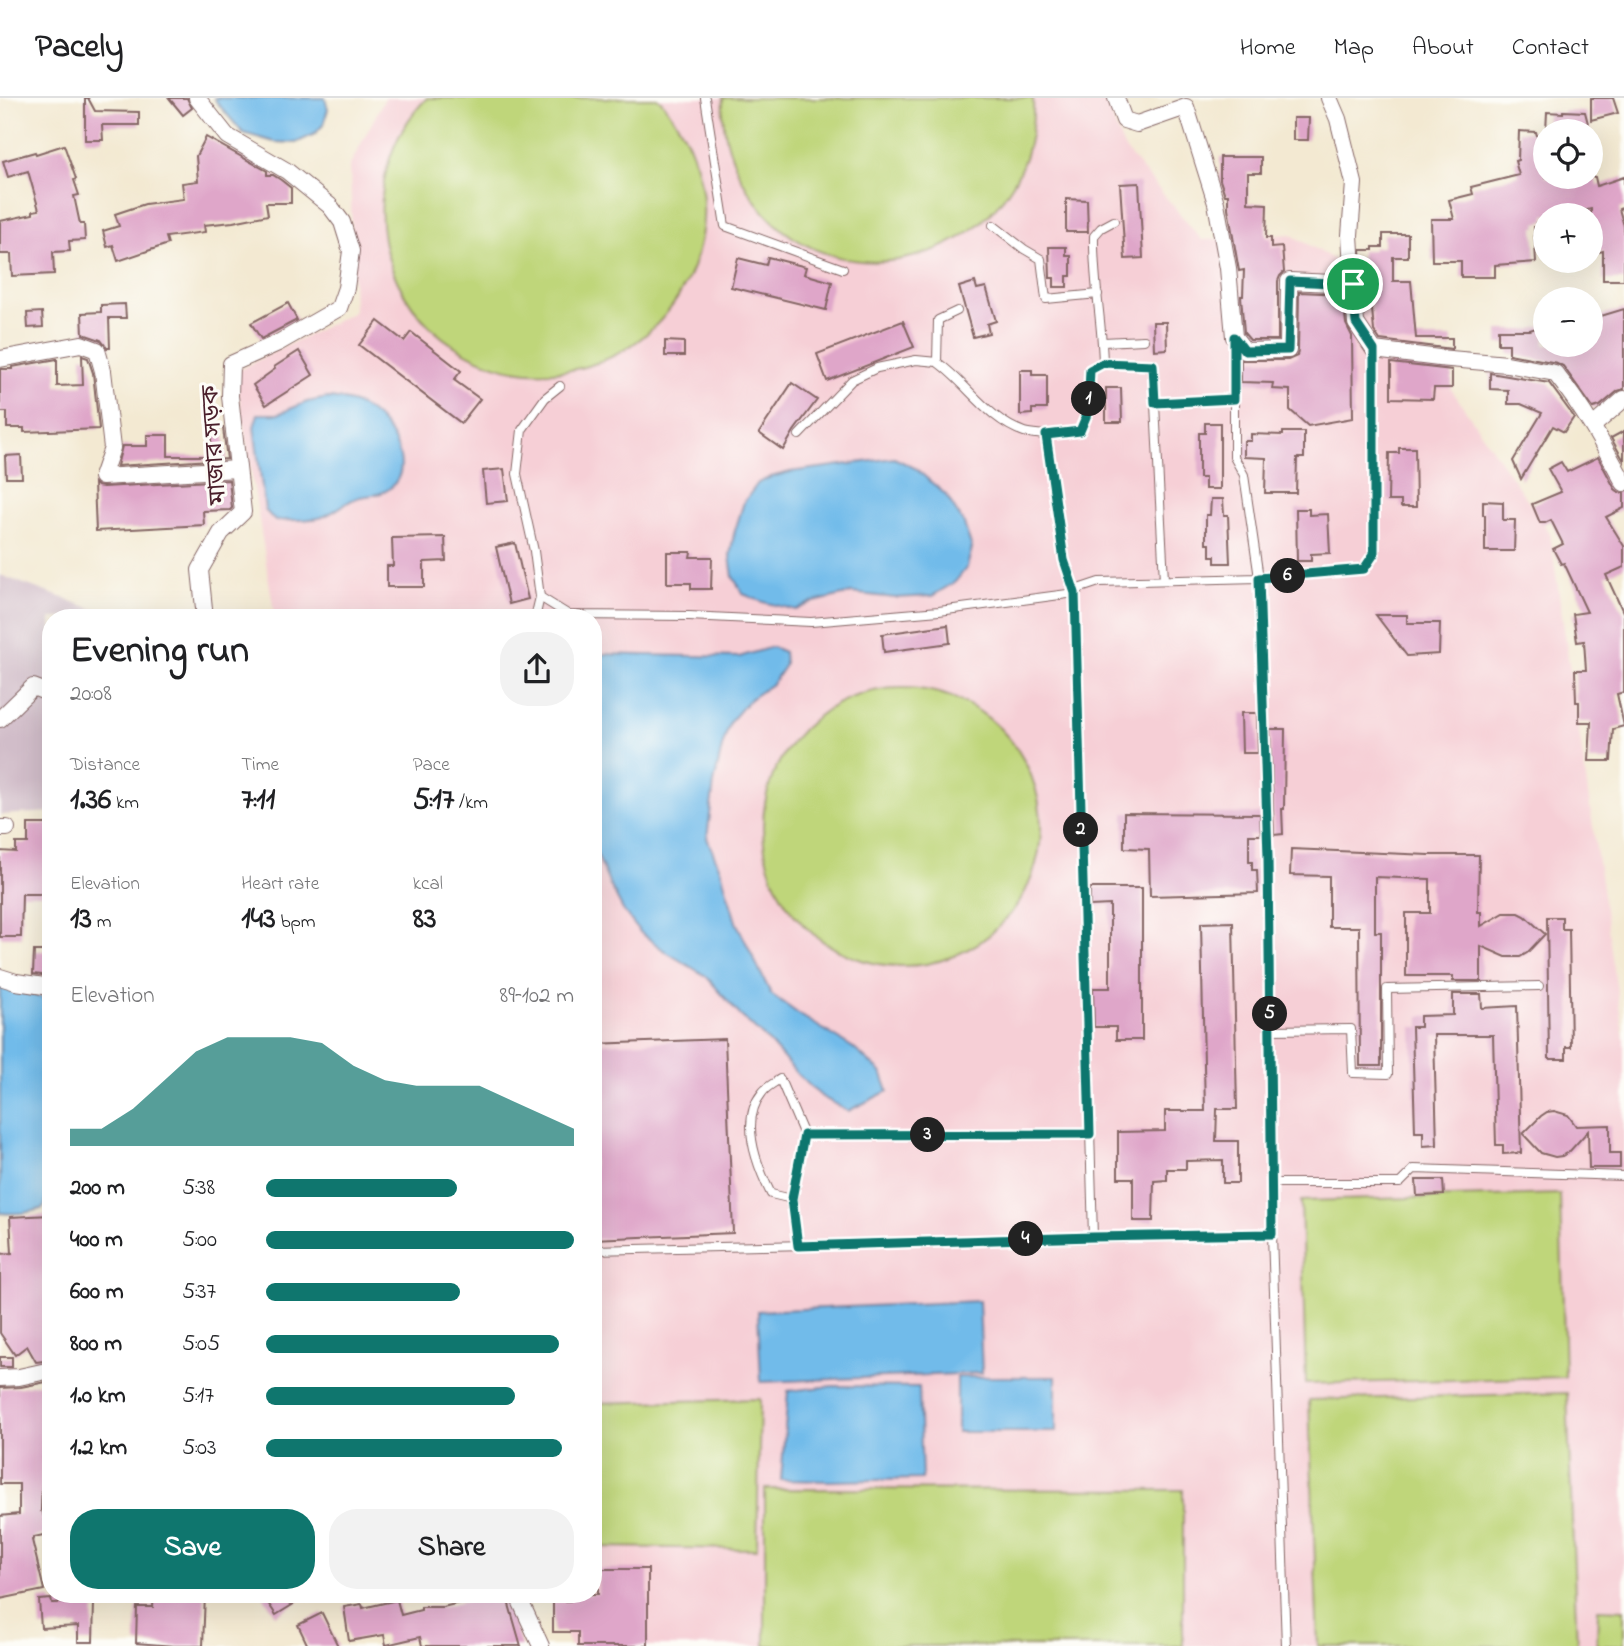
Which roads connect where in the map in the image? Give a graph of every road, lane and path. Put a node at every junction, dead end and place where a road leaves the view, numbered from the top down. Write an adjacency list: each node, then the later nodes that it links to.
1 (197, 98): 25 (street, মাজার সড়ক)
2 (705, 98): 7 (lane)
3 (1116, 98): 11 (street)
4 (1329, 98): 8 (street)
5 (1114, 221): 9 (lane)
6 (993, 225): 9 (lane)
7 (843, 269)
8 (1353, 284): 11 (street); 14 (street)
9 (1098, 295): 13 (lane)
10 (957, 310): 16 (lane)
11 (1234, 337): 19 (lane)
12 (1143, 340): 13 (lane)
13 (1103, 342): 17 (lane)
14 (1374, 350): 22 (street); 27 (lane)
15 (0, 359): 25 (street)
16 (937, 362): 23 (lane); 24 (lane)
17 (1103, 363): 21 (lane); 24 (lane)
18 (560, 386): 30 (lane)
19 (1234, 399): 21 (lane); 27 (lane)
20 (1624, 399): 22 (street)
21 (1155, 403): 28 (lane)
22 (1593, 426): 26 (street)
23 (799, 435)
24 (1046, 435): 29 (lane)
25 (238, 469): 31 (street, মাজার সড়ক)
26 (1624, 483)
27 (1259, 578): 28 (lane); 40 (lane)
28 (1164, 580): 29 (lane)
29 (1075, 593): 34 (lane); 41 (lane)
30 (540, 597): 32 (lane); 33 (lane)
31 (204, 609)
32 (537, 609)
33 (559, 609)
34 (602, 616)
35 (42, 690): 36 (street)
36 (0, 719)
37 (0, 977): 38 (street)
38 (42, 986)
39 (1539, 986): 40 (lane)
40 (1270, 1030): 44 (lane)
41 (1090, 1134): 42 (lane); 47 (lane)
42 (804, 1135): 45 (lane); 45 (lane)
43 (1624, 1176): 44 (lane)
44 (1272, 1183): 46 (lane)
45 (792, 1199): 48 (lane)
46 (1272, 1234): 47 (lane); 54 (lane)
47 (1093, 1237): 48 (lane)
48 (798, 1246): 49 (lane)
49 (602, 1250)
50 (42, 1372): 51 (street)
51 (0, 1378)
52 (521, 1603): 53 (street)
53 (541, 1646)
54 (1286, 1646)

